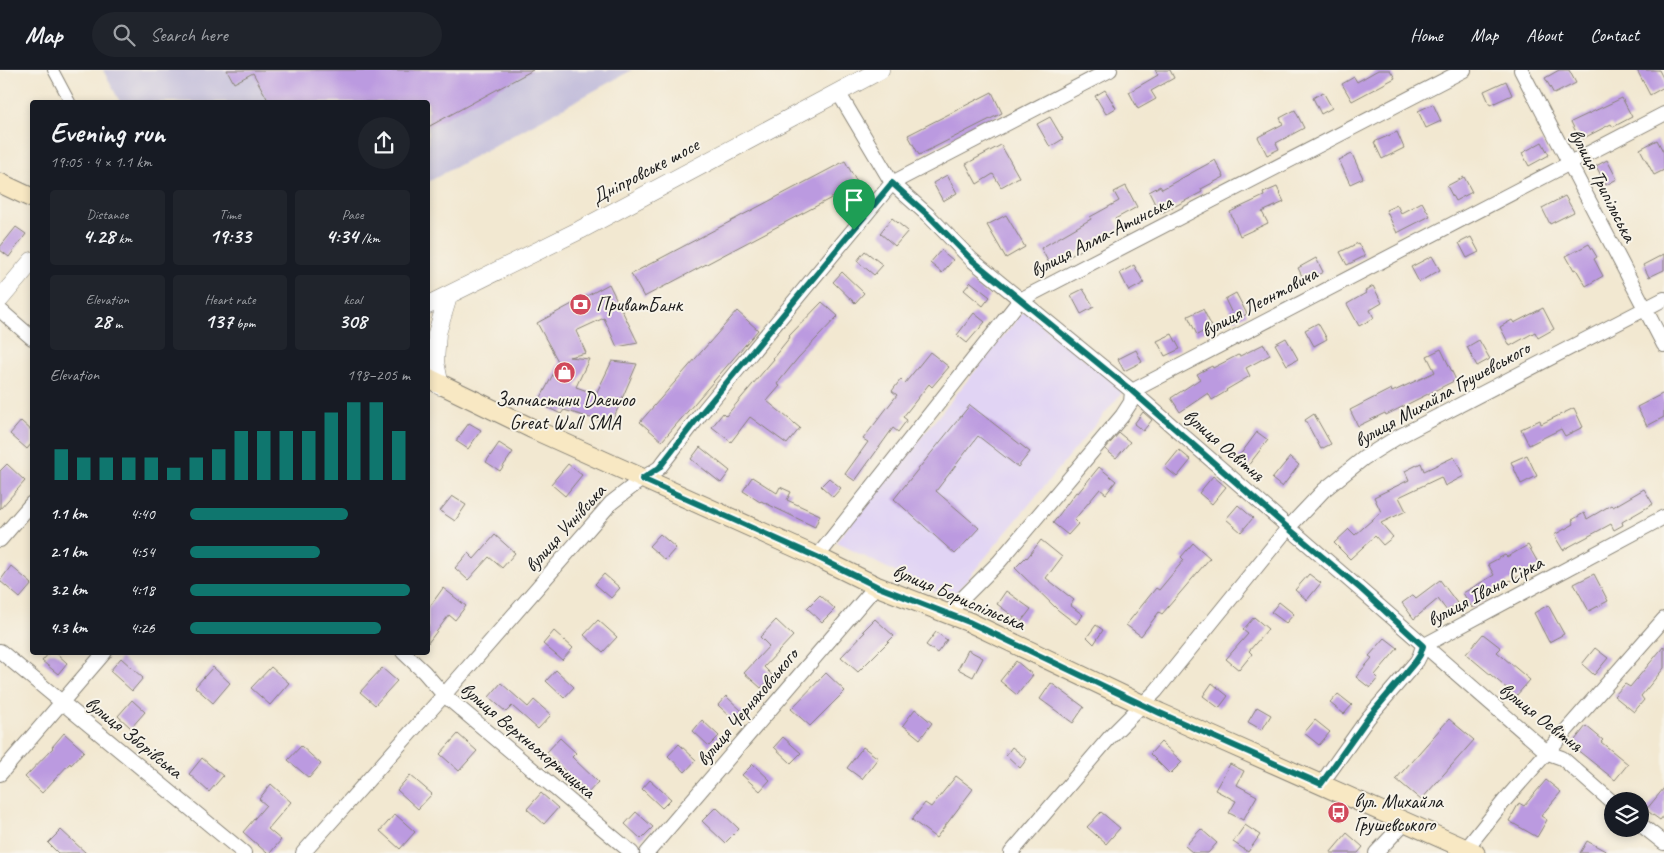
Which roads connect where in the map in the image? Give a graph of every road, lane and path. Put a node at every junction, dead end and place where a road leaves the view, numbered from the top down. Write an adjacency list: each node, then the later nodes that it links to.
1 (53, 70): 7 (street)
2 (880, 70): 6 (street, Дніпровське шосе)
3 (1110, 70): 11 (street)
4 (1464, 70): 17 (street, вулиця Алма-Атинська)
5 (1521, 70): 9 (street, вулиця Трипільська)
6 (838, 92): 11 (street, вулиця Освітня); 14 (street, Дніпровське шосе)
7 (69, 100)
8 (1664, 114): 9 (street, вулиця Леонтовича)
9 (1570, 163): 19 (street, вулиця Трипільська); 24 (street, вулиця Леонтовича)
10 (0, 183): 12 (main road)
11 (892, 183): 17 (street, вулиця Освітня); 25 (street, вулиця Учнівська)
12 (30, 197)
13 (30, 263): 15 (street)
14 (448, 297): 18 (street, Дніпровське шосе); 23 (street)
15 (0, 299)
16 (1664, 299): 19 (street, вулиця Михайла Грушевського)
17 (1020, 300): 24 (street, вулиця Освітня); 30 (street, вулиця Алма-Атинська)
18 (430, 304)
19 (1644, 308): 22 (street, вулиця Трипільська); 28 (street, вулиця Михайла Грушевського)
20 (0, 310): 21 (street)
21 (30, 336)
22 (1664, 345)
23 (434, 382): 25 (main road, вулиця Бориспільська)
24 (1132, 391): 28 (street, вулиця Освітня); 32 (street)
25 (642, 479): 30 (main road, вулиця Бориспільська); 38 (street, вулиця Учнівська)
26 (30, 505): 29 (street)
27 (1664, 517): 34 (street, вулиця Івана Сірка)
28 (1288, 528): 34 (street, вулиця Освітня); 40 (street, вулиця Михайла Грушевського)
29 (0, 540)
30 (817, 557): 31 (main road, вулиця Бориспільська)
31 (876, 586): 32 (main road, вулиця Бориспільська); 52 (street, вулиця Черняховського)
32 (947, 614): 40 (main road, вулиця Бориспільська)
33 (1664, 619): 41 (street)
34 (1423, 646): 41 (street, вулиця Освітня); 43 (street, вулиця Івана Сірка)
35 (0, 651): 39 (street, вулиця Зборівська)
36 (102, 655): 39 (street)
37 (406, 655): 38 (street, вулиця Верхньохортицька)
38 (444, 695): 50 (street, вулиця Учнівська); 51 (street, вулиця Верхньохортицька)
39 (61, 703): 42 (street); 49 (street, вулиця Зборівська)
40 (1142, 704): 43 (main road, вулиця Бориспільська); 53 (street, вулиця Михайла Грушевського)
41 (1548, 753): 44 (street, вулиця Освітня); 48 (street)
42 (0, 774)
43 (1321, 784): 45 (main road, вулиця Бориспільська)
44 (1604, 795)
45 (1405, 822): 48 (main road, вулиця Бориспільська); 54 (street)
46 (1649, 831): 47 (street)
47 (1664, 843)
48 (1471, 851)
49 (244, 853)
50 (303, 853)
51 (632, 853)
52 (647, 853)
53 (1011, 853)
54 (1376, 853)

